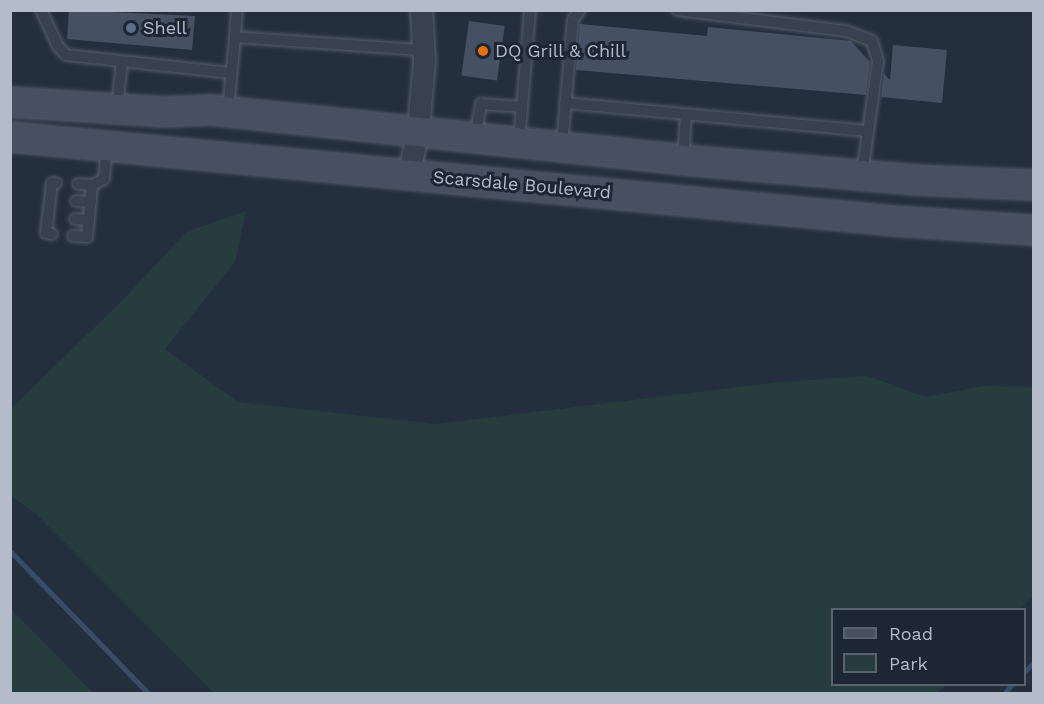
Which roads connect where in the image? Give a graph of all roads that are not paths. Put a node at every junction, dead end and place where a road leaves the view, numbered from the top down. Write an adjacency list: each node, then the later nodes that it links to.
1 (41, 10): 9 (lane)
2 (421, 10): 8 (street)
3 (530, 10): 13 (lane)
4 (580, 10): 12 (lane)
5 (677, 10): 18 (lane)
6 (233, 11): 7 (lane)
7 (235, 37): 8 (lane); 10 (lane)
8 (423, 50): 17 (street)
9 (122, 61): 10 (lane); 14 (lane)
10 (231, 73): 15 (lane)
11 (10, 102): 14 (main road)
12 (565, 103): 16 (lane); 23 (lane)
13 (522, 107): 20 (lane); 21 (lane)
14 (117, 109): 15 (main road)
15 (228, 112): 17 (main road)
16 (686, 114): 18 (lane); 24 (lane)
17 (418, 130): 20 (main road); 25 (street)
18 (868, 131): 26 (lane)
19 (10, 137): 22 (main road, Scarsdale Boulevard)
20 (475, 139): 21 (main road)
21 (518, 144): 23 (main road)
22 (107, 147): 25 (main road, Scarsdale Boulevard); 29 (lane)
23 (561, 148): 24 (main road)
24 (683, 160): 26 (main road)
25 (408, 176): 35 (main road, Scarsdale Boulevard)
26 (862, 176): 30 (main road)
27 (56, 183): 36 (lane)
28 (78, 184): 29 (lane)
29 (92, 185): 32 (lane)
30 (1034, 185)
31 (76, 201): 32 (lane)
32 (91, 202): 34 (lane)
33 (75, 219): 34 (lane)
34 (89, 220): 37 (lane)
35 (1034, 230)
36 (52, 234)
37 (73, 236)

